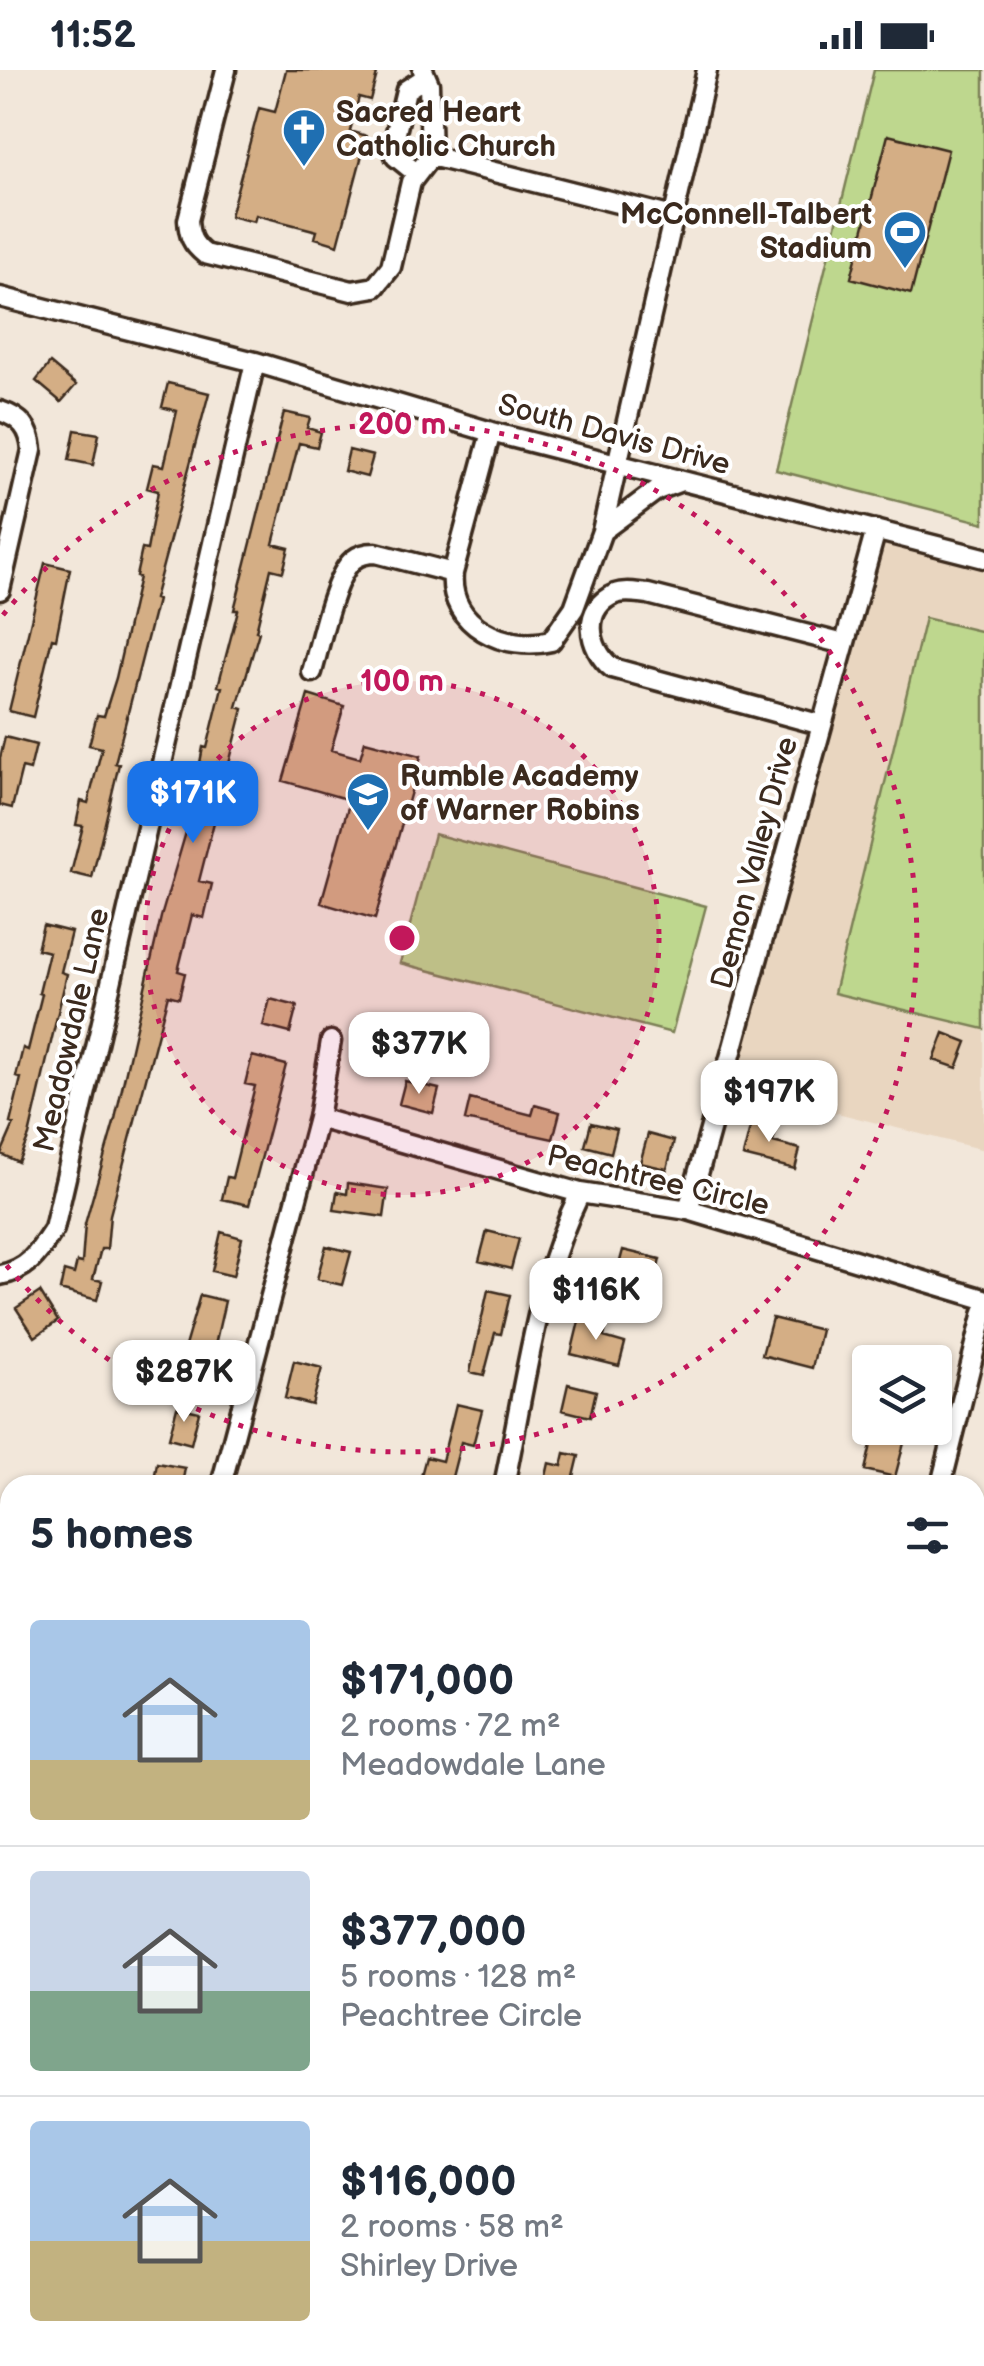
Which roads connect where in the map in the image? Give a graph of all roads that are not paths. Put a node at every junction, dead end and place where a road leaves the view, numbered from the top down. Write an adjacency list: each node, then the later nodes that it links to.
1 (226, 70): 5 (street)
2 (707, 70): 6 (street)
3 (424, 73): 4 (street); 5 (street)
4 (432, 156): 5 (street); 6 (street)
5 (416, 173)
6 (673, 217): 11 (street)
7 (0, 296): 8 (street, South Davis Drive)
8 (255, 362): 10 (street, South Davis Drive); 25 (street, Meadowdale Lane)
9 (0, 411): 17 (street)
10 (491, 432): 11 (street, South Davis Drive); 16 (street)
11 (615, 464): 12 (street, South Davis Drive); 14 (street)
12 (681, 481): 13 (street, South Davis Drive); 14 (street)
13 (876, 530): 15 (street, South Davis Drive); 18 (street, Demon Valley Drive)
14 (602, 532): 16 (street)
15 (984, 558)
16 (453, 573): 19 (street)
17 (0, 590)
18 (844, 644): 20 (street, Demon Valley Drive); 20 (street)
19 (312, 672)
20 (822, 725): 24 (street, Demon Valley Drive)
21 (331, 1041): 22 (street)
22 (318, 1118): 23 (street, Peachtree Circle); 28 (street)
23 (580, 1193): 24 (street, Peachtree Circle); 29 (street)
24 (688, 1210): 26 (street, Peachtree Circle)
25 (0, 1275)
26 (984, 1299)
27 (984, 1312): 30 (street)
28 (224, 1475)
29 (506, 1475)
30 (943, 1475)

